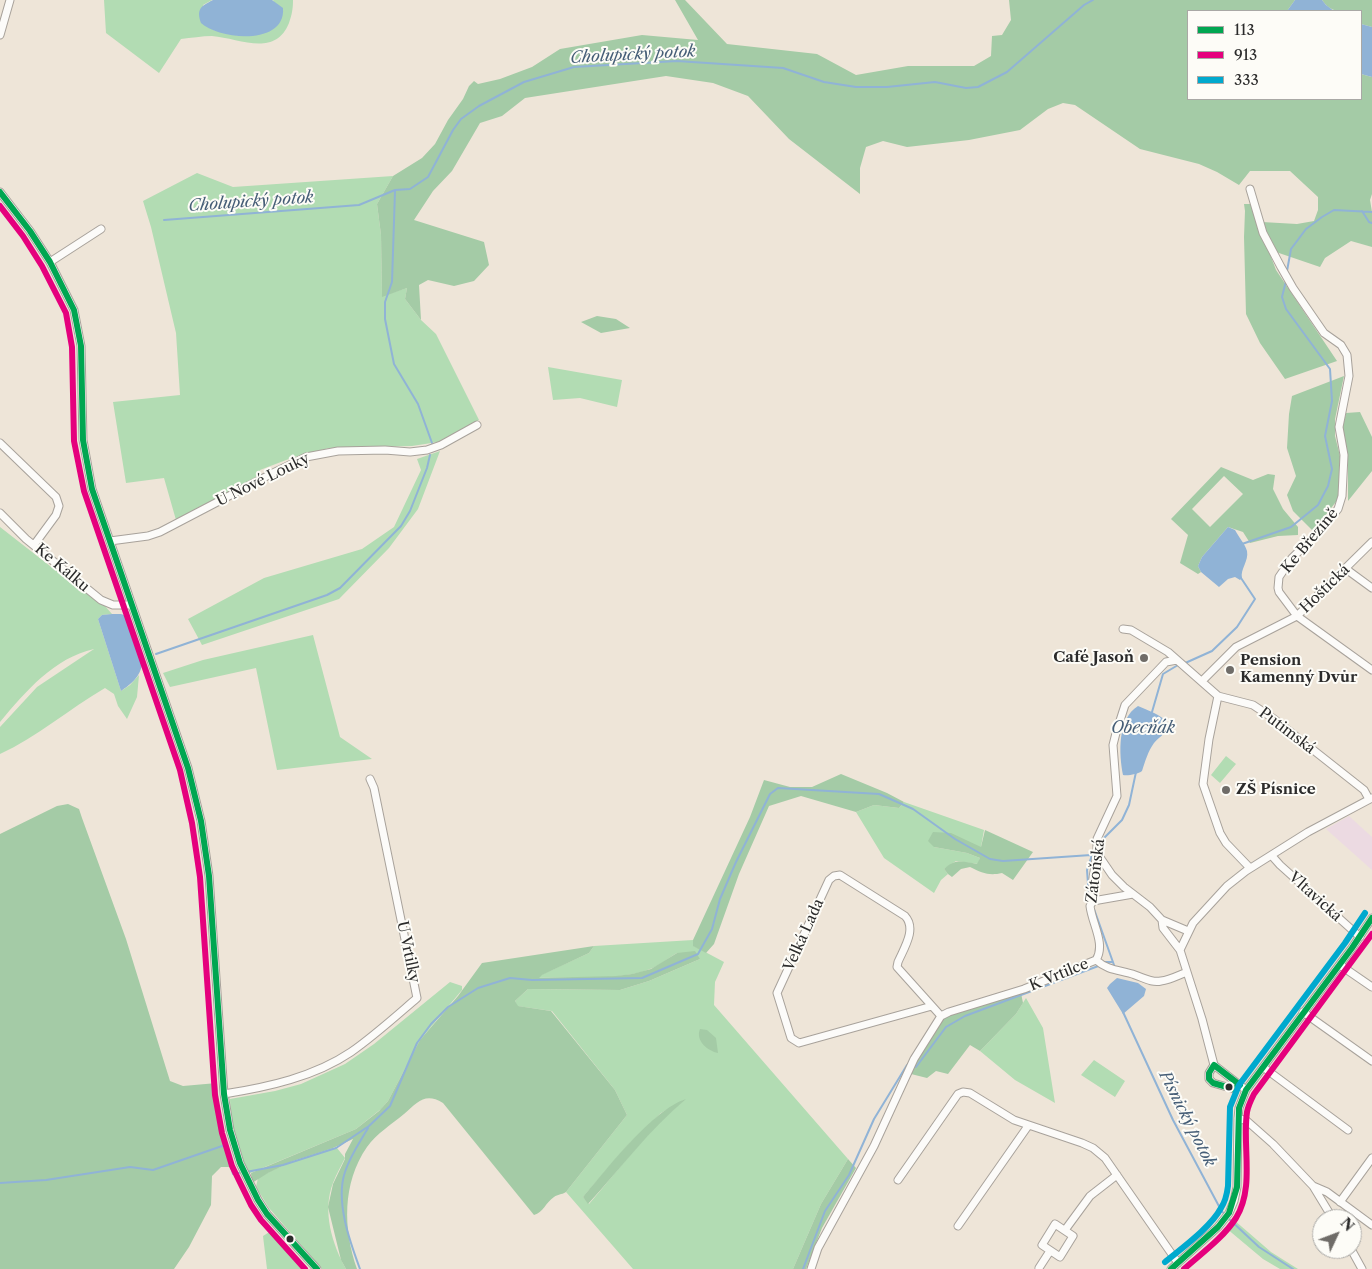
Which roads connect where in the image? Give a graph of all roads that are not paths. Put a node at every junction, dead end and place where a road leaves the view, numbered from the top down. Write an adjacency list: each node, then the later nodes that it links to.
1 (10, 0): 2 (street)
2 (0, 35)
3 (1250, 189): 16 (street, Ke Březině)
4 (0, 192): 6 (street)
5 (101, 229): 6 (street)
6 (50, 262): 10 (street)
7 (477, 425): 10 (street, U Nové Louky)
8 (0, 443): 12 (street)
9 (0, 513): 12 (street, Ke Kálku)
10 (110, 541): 15 (street)
11 (1372, 542): 13 (street, Hoštická)
12 (34, 545): 15 (street, Ke Kálku)
13 (1346, 569): 14 (street); 16 (street, Hoštická)
14 (1372, 588)
15 (132, 605): 46 (street)
16 (1297, 616): 19 (street, Ke Březině); 20 (street, Hoštická)
17 (1123, 629): 18 (street, Putimská)
18 (1180, 662): 20 (street, Putimská); 24 (street, Zátoňská)
19 (1372, 670)
20 (1202, 681): 21 (street, Putimská)
21 (1218, 696): 23 (street, Putimská); 26 (street)
22 (370, 779): 46 (street, U Vrtilky)
23 (1371, 799): 25 (street)
24 (1097, 847): 27 (street); 28 (street, Zátoňská)
25 (1272, 856): 26 (street); 32 (street, Vltavická)
26 (1250, 868): 31 (street)
27 (1133, 894): 28 (street); 30 (street)
28 (1093, 900): 34 (street, Zátoňská)
29 (1372, 918): 32 (street)
30 (1162, 920): 31 (street); 33 (street)
31 (1188, 931): 33 (street)
32 (1360, 937): 35 (street)
33 (1180, 950): 36 (street)
34 (1100, 963): 36 (street, K Vrtilce); 40 (street, K Vrtilce)
35 (1340, 965): 37 (street); 39 (street)
36 (1187, 972): 42 (street)
37 (1372, 987)
38 (932, 1006): 38 (street, Velká Lada); 40 (street, Velká Lada)
39 (1303, 1012): 41 (street); 43 (street)
40 (942, 1016): 63 (street)
41 (1372, 1061)
42 (1214, 1065): 44 (street); 44 (street)
43 (1263, 1067): 45 (street); 49 (street)
44 (1240, 1085): 45 (street)
45 (1246, 1090): 47 (street)
46 (224, 1094): 62 (street)
47 (1238, 1118): 53 (street); 60 (street)
48 (1028, 1126): 51 (street); 52 (street); 57 (street)
49 (1348, 1130)
50 (1372, 1158): 54 (street)
51 (1117, 1175): 58 (street); 60 (street)
52 (898, 1180)
53 (1313, 1186): 54 (street); 55 (street)
54 (1340, 1202): 56 (street)
55 (1327, 1209)
56 (1372, 1225)
57 (958, 1226)
58 (1065, 1230): 59 (street); 59 (street)
59 (1050, 1251): 61 (street)
60 (1178, 1263): 64 (street)
61 (1039, 1268)
62 (317, 1269)
63 (811, 1269)
64 (1171, 1269)

